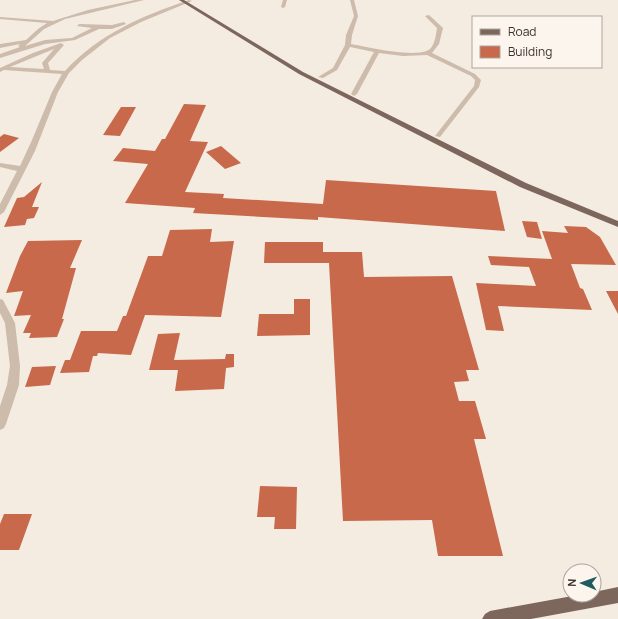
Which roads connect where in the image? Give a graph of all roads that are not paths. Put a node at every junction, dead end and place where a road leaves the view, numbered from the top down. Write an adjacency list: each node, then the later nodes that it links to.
1 (142, 0): 6 (street)
2 (285, 0): 5 (street)
3 (353, 0): 17 (street)
4 (186, 1): 7 (street); 30 (main road); 33 (main road)
5 (283, 7)
6 (80, 14): 10 (street); 11 (street)
7 (148, 16): 12 (street); 13 (street)
8 (427, 16): 22 (street)
9 (0, 18): 10 (street)
10 (53, 22): 14 (street)
11 (79, 25): 12 (street); 15 (street)
12 (98, 27): 13 (street); 16 (street)
13 (122, 29): 29 (street)
14 (30, 40): 18 (street); 19 (street)
15 (55, 41): 16 (street); 19 (street)
16 (63, 43): 25 (street); 26 (street)
17 (348, 45): 21 (street); 30 (street)
18 (0, 46)
19 (21, 47): 20 (street); 23 (street); 25 (street)
20 (0, 49)
21 (378, 50): 22 (street); 31 (street)
22 (426, 52): 32 (street)
23 (3, 53): 24 (street); 25 (street)
24 (0, 56)
25 (23, 59): 26 (street); 27 (street)
26 (45, 63): 28 (street)
27 (0, 71): 28 (street)
28 (48, 71): 29 (street)
29 (66, 73): 36 (street)
30 (321, 77): 31 (main road)
31 (354, 94): 32 (main road)
32 (438, 136): 33 (main road)
33 (477, 159): 39 (main road); 40 (main road)
34 (0, 165): 35 (street)
35 (10, 167): 36 (street); 37 (street)
36 (21, 169): 38 (street)
37 (0, 175)
38 (0, 212)
39 (618, 218)
40 (618, 224)
41 (0, 303): 42 (street)
42 (0, 424)
43 (618, 595): 44 (main road)
44 (490, 619)

